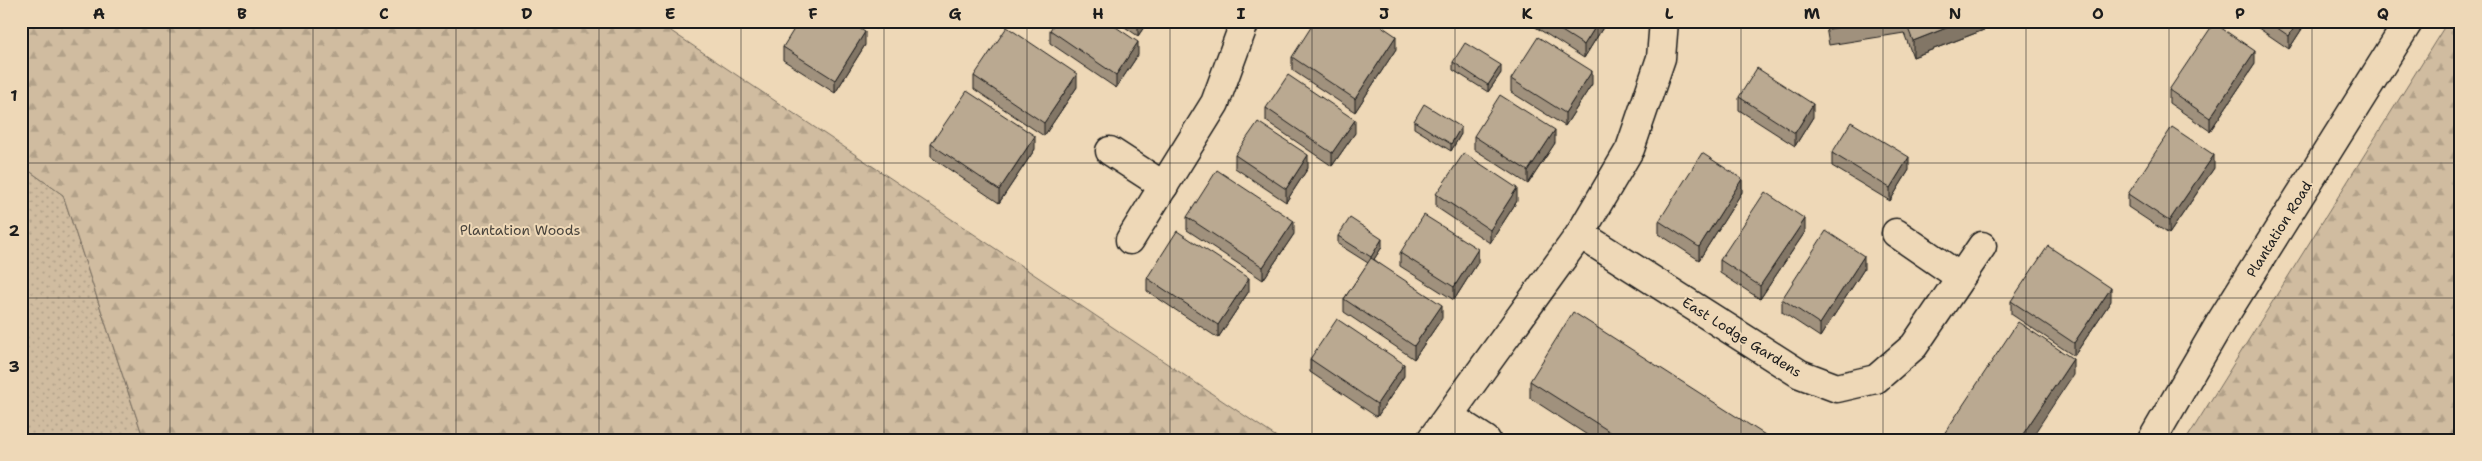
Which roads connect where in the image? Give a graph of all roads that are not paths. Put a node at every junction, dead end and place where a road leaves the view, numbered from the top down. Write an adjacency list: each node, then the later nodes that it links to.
1 (1245, 21): 5 (street)
2 (1664, 21): 7 (street)
3 (2409, 21): 14 (street, Plantation Road)
4 (1110, 150): 5 (street)
5 (1164, 186): 8 (street)
6 (1896, 233): 10 (street)
7 (1580, 234): 10 (street, East Lodge Gardens); 11 (street)
8 (1130, 240)
9 (1982, 246): 10 (street, East Lodge Gardens)
10 (1960, 277)
11 (1449, 416): 12 (street); 13 (street)
12 (1431, 440)
13 (1486, 440)
14 (2152, 440)

